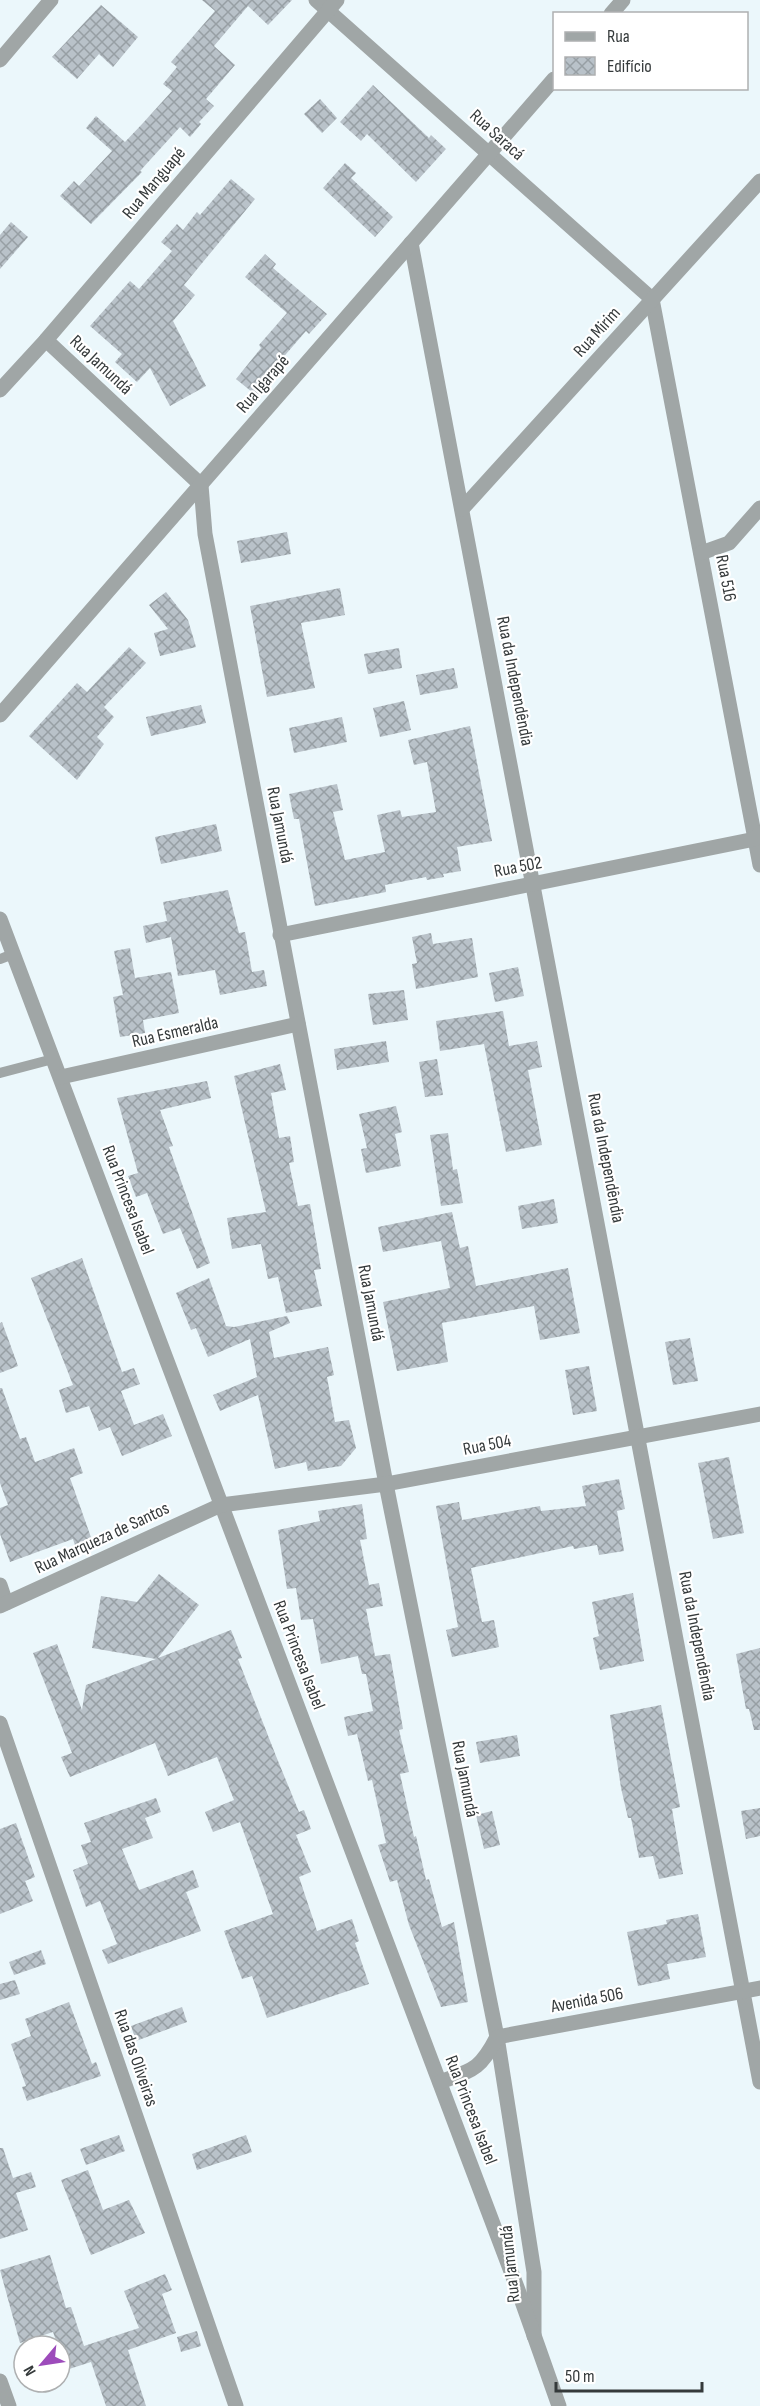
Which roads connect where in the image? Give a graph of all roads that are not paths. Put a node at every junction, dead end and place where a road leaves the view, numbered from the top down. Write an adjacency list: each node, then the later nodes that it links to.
1 (51, 0): 5 (street)
2 (623, 0): 4 (street)
3 (327, 3): 7 (street, Rua Saracá); 11 (street, Rua Manguapé)
4 (613, 12)
5 (0, 60)
6 (553, 81): 7 (street, Rua Igarapé)
7 (489, 154): 9 (street, Rua Igarapé); 10 (street, Rua Saracá)
8 (760, 181): 10 (street, Rua Mirim)
9 (411, 243): 13 (street, Rua Igarapé); 15 (street, Rua da Independêndia)
10 (652, 299): 15 (street, Rua Mirim); 16 (street, Rua 516)
11 (46, 340): 12 (street, Rua Manguapé); 13 (street, Rua Jamundá)
12 (0, 390)
13 (201, 485): 17 (street, Rua Igarapé); 22 (street, Rua Jamundá)
14 (760, 508): 16 (street)
15 (462, 509): 20 (street, Rua da Independêndia)
16 (702, 553): 18 (street, Rua 516)
17 (0, 715)
18 (758, 836): 19 (street, Rua 516); 20 (street, Rua 502)
19 (760, 865)
20 (533, 884): 22 (street, Rua 502); 29 (street, Rua da Independêndia)
21 (0, 919): 23 (street, Rua Princesa Isabel)
22 (280, 935): 24 (street, Rua Jamundá)
23 (6, 956): 25 (street, Rua Princesa Isabel)
24 (298, 1024): 27 (street, Rua Esmeralda); 30 (street, Rua Jamundá)
25 (53, 1059): 26 (lane); 27 (street, Rua Princesa Isabel)
26 (0, 1073)
27 (61, 1077): 31 (street, Rua Princesa Isabel)
28 (760, 1414): 29 (street, Rua 504)
29 (639, 1435): 30 (street, Rua 504); 36 (street, Rua da Independêndia)
30 (386, 1484): 31 (street, Rua 504); 37 (street, Rua Jamundá)
31 (221, 1505): 33 (street, Rua Marqueza de Santos); 38 (street, Rua Princesa Isabel)
32 (0, 1585): 33 (street)
33 (3, 1604)
34 (0, 1724): 43 (street, Rua das Oliveiras)
35 (760, 1988): 36 (street, Avenida 506)
36 (743, 1991): 37 (street, Avenida 506); 39 (street, Rua da Independêndia)
37 (497, 2037): 38 (street); 40 (street, Rua Jamundá)
38 (440, 2082): 40 (street, Rua Princesa Isabel)
39 (760, 2082)
40 (534, 2336): 44 (street, Rua Princesa Isabel)
41 (0, 2381): 42 (street)
42 (9, 2406)
43 (236, 2406)
44 (559, 2406)

